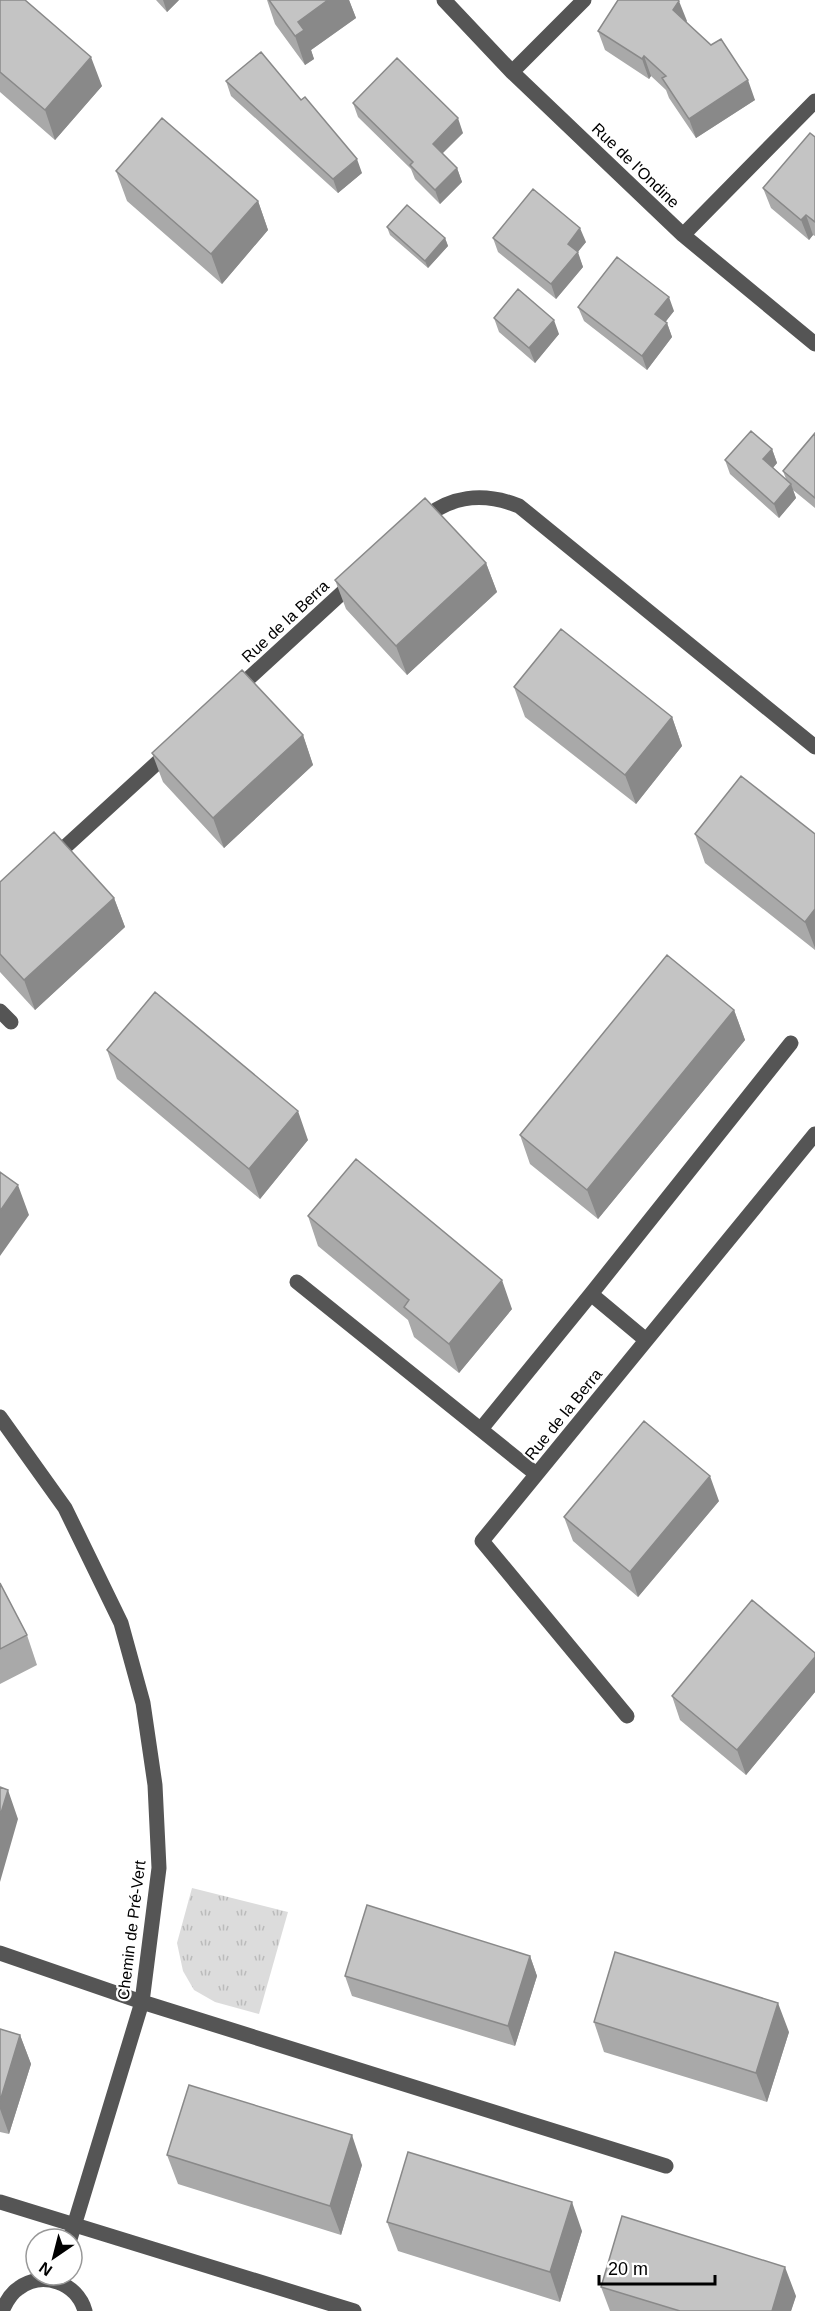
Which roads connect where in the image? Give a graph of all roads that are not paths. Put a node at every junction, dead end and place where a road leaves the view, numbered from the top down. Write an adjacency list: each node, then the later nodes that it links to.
1 (444, 0): 3 (street, Rue de l'Ondine)
2 (584, 0): 3 (street)
3 (512, 72): 5 (street, Rue de l'Ondine)
4 (815, 101): 5 (street)
5 (683, 235): 6 (street, Rue de l'Ondine)
6 (815, 344)
7 (408, 532): 11 (street)
8 (365, 572): 9 (street, Rue de la Berra)
9 (226, 700)
10 (182, 740): 12 (street)
11 (815, 747)
12 (44, 867)
13 (791, 1043): 16 (street)
14 (815, 1134): 17 (street, Rue de la Berra)
15 (297, 1282): 19 (street)
16 (591, 1294): 17 (street); 19 (street)
17 (646, 1340): 20 (street, Rue de la Berra)
18 (0, 1417): 23 (street, Chemin de Pré-Vert)
19 (481, 1429): 20 (street)
20 (536, 1474): 21 (street, Rue de la Berra)
21 (627, 1716)
22 (0, 1953): 23 (street)
23 (142, 2002): 24 (street); 27 (street, Chemin de Pré-Vert)
24 (666, 2166)
25 (0, 2202): 26 (street)
26 (61, 2227)
27 (74, 2227)
28 (84, 2235): 33 (street)
29 (24, 2285): 31 (street)
30 (69, 2287): 32 (street)
31 (1, 2310)
32 (86, 2311)
33 (354, 2311)

